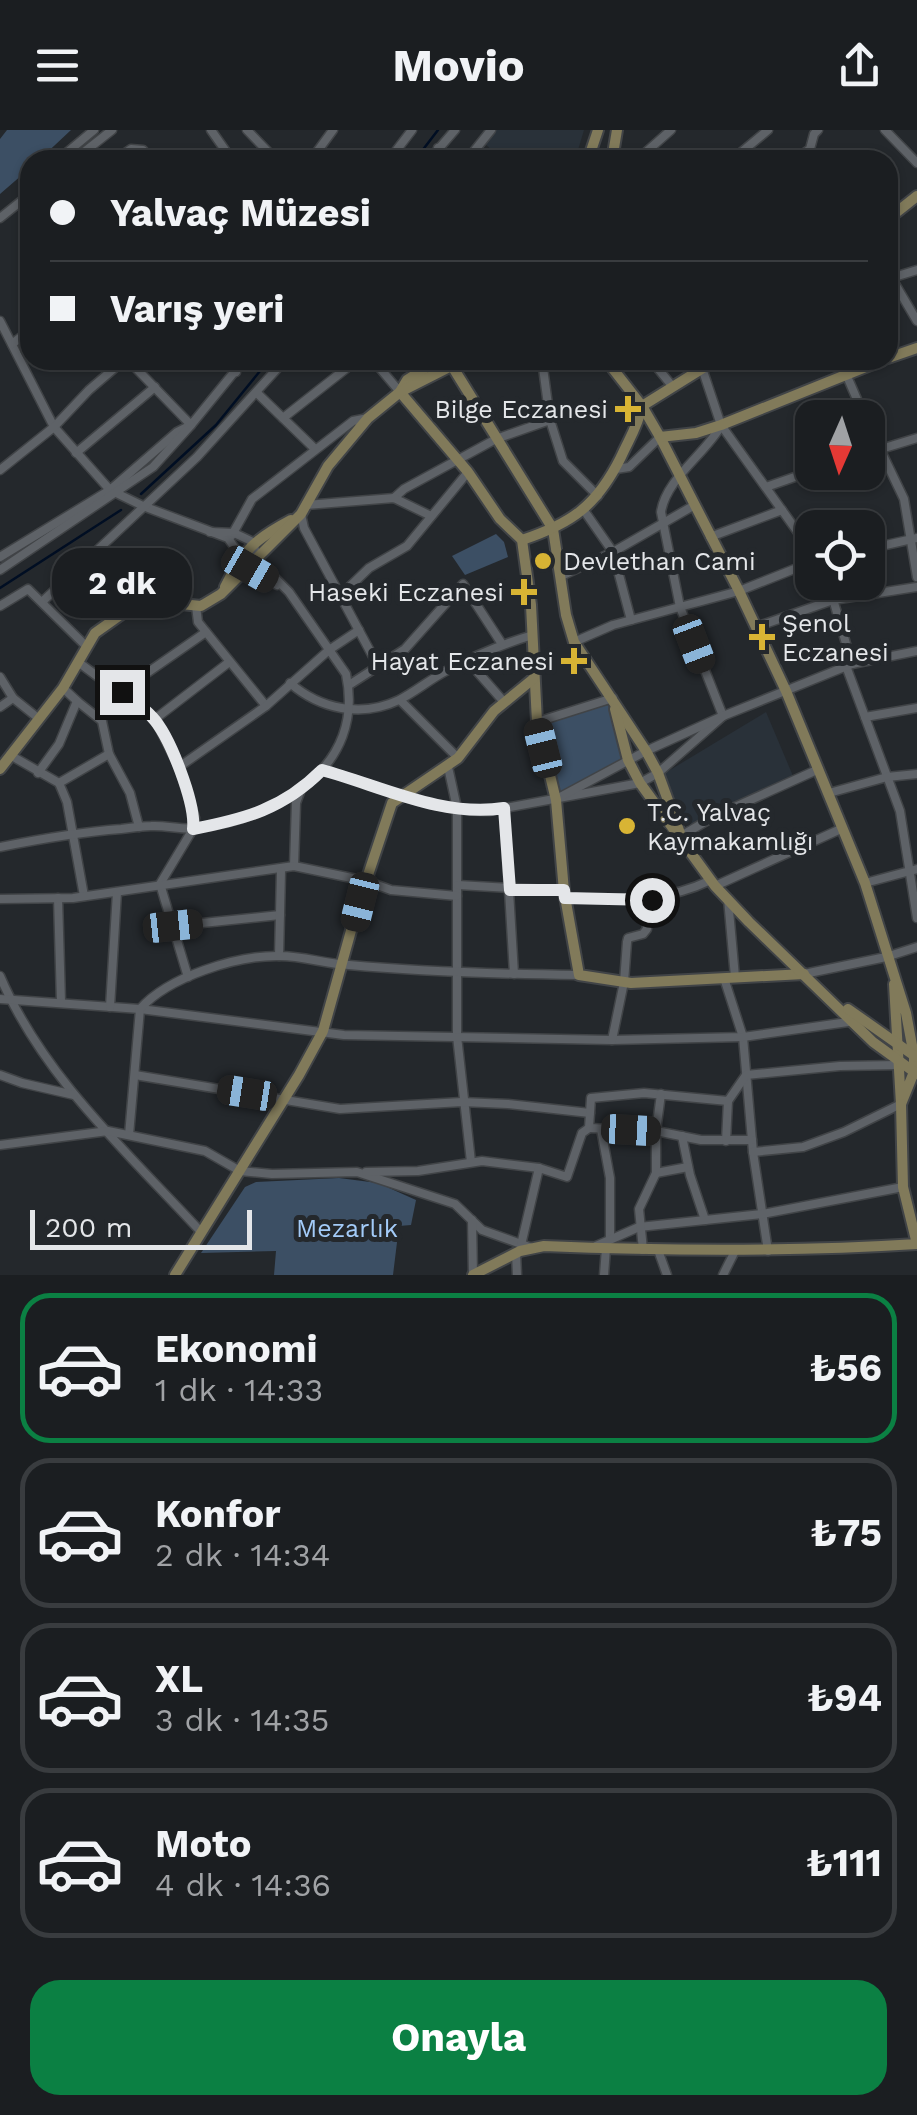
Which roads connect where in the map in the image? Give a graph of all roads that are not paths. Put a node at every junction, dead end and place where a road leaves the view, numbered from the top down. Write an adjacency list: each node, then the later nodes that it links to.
1 (94, 130): 13 (street)
2 (112, 130): 14 (street)
3 (412, 130): 16 (street)
4 (455, 130): 11 (street)
5 (492, 130): 17 (street)
6 (671, 130): 18 (street)
7 (768, 130): 19 (street)
8 (885, 130): 20 (street)
9 (250, 131): 15 (street)
10 (814, 131): 12 (street)
11 (438, 148)
12 (810, 149)
13 (70, 150)
14 (87, 150)
15 (267, 150)
16 (397, 150)
17 (475, 150)
18 (648, 150)
19 (743, 150)
20 (917, 163)
21 (20, 202): 22 (street)
22 (0, 218)
23 (898, 290): 25 (street)
24 (0, 321): 26 (street)
25 (917, 321)
26 (3, 332): 28 (street)
27 (20, 338): 28 (street)
28 (12, 344): 29 (street)
29 (20, 360)
30 (25, 370): 59 (street)
31 (114, 370): 59 (street)
32 (136, 370): 48 (street)
33 (276, 370): 50 (street)
34 (344, 370): 54 (street)
35 (381, 370): 51 (street)
36 (423, 370): 51 (street)
37 (444, 370): 51 (street)
38 (462, 370): 62 (street)
39 (543, 370): 56 (street)
40 (614, 370): 53 (street)
41 (659, 370): 49 (street)
42 (699, 370): 49 (street)
43 (703, 370): 57 (street)
44 (844, 370): 47 (street)
45 (856, 370): 47 (street)
46 (236, 372): 58 (street)
47 (845, 374): 52 (street); 57 (street)
48 (154, 387): 58 (street); 65 (street)
49 (673, 387): 53 (street)
50 (257, 392): 54 (street); 79 (street)
51 (400, 392): 55 (street); 66 (street)
52 (857, 400)
53 (642, 406): 60 (street); 69 (street)
54 (282, 418): 64 (street)
55 (368, 418): 64 (street); 82 (street)
56 (550, 420): 62 (street); 75 (street)
57 (722, 425): 60 (street); 71 (street); 73 (street)
58 (191, 426): 74 (street)
59 (54, 427): 65 (street); 68 (street)
60 (660, 437): 69 (street); 71 (street)
61 (917, 438): 63 (street)
62 (496, 439): 66 (street); 87 (street)
63 (885, 448)
64 (314, 449): 88 (street)
65 (76, 453): 74 (street)
66 (457, 462): 70 (street); 77 (street)
67 (885, 462): 78 (street)
68 (0, 470)
69 (616, 470): 75 (street)
70 (468, 472): 84 (street); 91 (street)
71 (680, 476): 80 (street); 85 (street)
72 (795, 477): 73 (street)
73 (766, 488): 83 (street)
74 (113, 492): 79 (street); 96 (street); 100 (street)
75 (598, 496): 81 (street)
76 (917, 496): 78 (street)
77 (394, 498): 82 (street); 84 (street)
78 (904, 499): 90 (street)
79 (143, 506): 88 (street); 97 (street)
80 (693, 506): 85 (street); 89 (street)
81 (582, 509): 87 (street); 94 (street)
82 (304, 510): 92 (street); 98 (street); 107 (street)
83 (782, 510): 86 (street); 89 (street)
84 (432, 516): 107 (street)
85 (666, 522): 94 (street); 113 (street)
86 (795, 528)
87 (554, 530): 91 (street); 101 (street)
88 (231, 536): 92 (street); 95 (street)
89 (710, 538): 104 (street)
90 (913, 538): 93 (street); 102 (street)
91 (522, 540): 118 (street)
92 (253, 542): 95 (street); 98 (street)
93 (885, 544)
94 (613, 552): 101 (street); 114 (street)
95 (240, 556): 98 (street); 106 (street)
96 (0, 557)
97 (86, 560): 109 (street); 110 (street)
98 (254, 565): 106 (street); 122 (street)
99 (795, 569): 104 (street)
100 (0, 570)
101 (561, 576): 119 (street)
102 (917, 576)
103 (917, 587): 105 (street)
104 (739, 591): 113 (street); 115 (street)
105 (885, 592)
106 (221, 594): 112 (street)
107 (340, 596): 116 (street)
108 (833, 600): 115 (street); 127 (street)
109 (43, 602): 111 (street); 121 (street)
110 (143, 604): 112 (street); 121 (street)
111 (0, 606)
112 (196, 606): 117 (street)
113 (680, 607): 114 (street); 145 (street)
114 (631, 620): 119 (street)
115 (756, 626): 134 (street)
116 (359, 630): 122 (street); 128 (street)
117 (206, 632): 126 (street); 135 (street)
118 (532, 635): 120 (street); 130 (street)
119 (574, 642): 137 (street)
120 (502, 644): 124 (street); 128 (street)
121 (87, 647): 125 (street)
122 (329, 650): 131 (street); 132 (street)
123 (917, 651): 127 (street)
124 (467, 660): 138 (street); 140 (street)
125 (78, 662): 133 (street); 135 (street)
126 (228, 662): 141 (street); 148 (street)
127 (849, 665): 134 (street); 146 (street)
128 (378, 666): 132 (street)
129 (0, 678): 136 (street)
130 (533, 679): 140 (street); 149 (street)
131 (290, 683): 141 (street); 144 (street)
132 (348, 685): 144 (street)
133 (63, 688): 139 (street); 147 (street)
134 (786, 691): 145 (street); 159 (street)
135 (122, 692): 148 (street)
136 (14, 698): 142 (street); 147 (street)
137 (613, 698): 149 (street); 150 (street); 154 (street)
138 (400, 700): 144 (street); 153 (street)
139 (78, 701): 151 (street); 160 (street)
140 (504, 702): 153 (street)
141 (266, 706): 155 (street)
142 (0, 707)
143 (917, 708): 146 (street)
144 (348, 709): 158 (street)
145 (723, 716): 150 (street); 161 (street)
146 (865, 716): 163 (street)
147 (38, 718): 152 (street)
148 (155, 719): 155 (street)
149 (537, 722): 169 (street)
150 (646, 750): 154 (street); 161 (street)
151 (109, 754): 164 (street); 172 (street)
152 (10, 755): 157 (street); 160 (street)
153 (458, 758): 156 (street)
154 (628, 760): 165 (street); 169 (street)
155 (179, 767): 174 (street)
156 (448, 767): 168 (street); 170 (street)
157 (0, 769)
158 (322, 770): 166 (street); 168 (street)
159 (820, 770): 167 (street); 176 (street)
160 (38, 773): 164 (street)
161 (658, 774): 165 (street); 176 (street)
162 (917, 774): 163 (street)
163 (887, 777): 167 (street); 179 (street)
164 (59, 783): 175 (street)
165 (640, 783): 169 (street); 176 (street)
166 (300, 792): 174 (street); 178 (street)
167 (828, 793): 173 (street)
168 (400, 796): 170 (street); 181 (street)
169 (556, 800): 171 (street); 188 (street)
170 (457, 808): 171 (street); 185 (street)
171 (504, 808): 186 (street)
172 (138, 827): 174 (street); 175 (street)
173 (842, 828): 182 (street); 183 (street)
174 (193, 829): 184 (street)
175 (71, 833): 177 (street); 189 (street)
176 (680, 836): 182 (street)
177 (0, 847)
178 (294, 866): 180 (street); 181 (street)
179 (913, 870): 183 (street); 196 (street)
180 (280, 871): 184 (street); 195 (street)
181 (366, 880): 190 (street); 201 (street)
182 (713, 882): 193 (street); 194 (street)
183 (865, 883): 200 (street)
184 (160, 884): 187 (street); 197 (street)
185 (458, 885): 186 (street); 190 (street)
186 (510, 890): 188 (street); 203 (street)
187 (117, 892): 189 (street); 213 (street)
188 (565, 894): 194 (street); 205 (street)
189 (84, 896): 191 (street)
190 (457, 896): 202 (street)
191 (58, 898): 192 (street); 212 (street)
192 (0, 899)
193 (728, 899): 204 (street); 208 (street)
194 (645, 900): 209 (street)
195 (280, 915): 197 (street); 199 (street)
196 (917, 918)
197 (173, 926): 207 (street)
198 (917, 946): 200 (street)
199 (279, 956): 201 (street); 207 (street)
200 (886, 957): 204 (street); 210 (street)
201 (344, 965): 202 (street); 216 (street)
202 (459, 973): 203 (street); 217 (street)
203 (514, 974): 205 (street)
204 (804, 974): 208 (street); 215 (street)
205 (579, 975): 209 (street)
206 (0, 976): 211 (street)
207 (188, 977): 214 (street)
208 (729, 978): 209 (street); 218 (street)
209 (624, 982): 219 (street)
210 (894, 984): 220 (street); 221 (street)
211 (5, 998): 212 (street); 228 (street)
212 (61, 1002): 213 (street)
213 (110, 1006): 214 (street)
214 (140, 1010): 216 (street); 226 (street)
215 (858, 1021): 218 (street); 220 (street); 222 (street)
216 (323, 1031): 217 (street); 229 (street)
217 (457, 1036): 219 (street); 231 (street)
218 (743, 1036): 219 (street); 225 (street)
219 (612, 1040)
220 (897, 1042): 221 (street); 222 (street)
221 (916, 1056): 223 (street)
222 (898, 1064): 223 (street); 225 (street); 232 (street)
223 (915, 1073): 232 (street)
224 (0, 1074): 228 (street)
225 (746, 1075): 230 (street); 240 (street)
226 (134, 1076): 229 (street); 238 (street)
227 (661, 1094): 230 (street); 233 (street); 237 (street)
228 (74, 1095): 236 (street)
229 (284, 1099): 231 (street); 247 (street)
230 (728, 1101): 241 (street)
231 (462, 1102): 233 (street); 244 (street)
232 (901, 1104): 243 (street); 250 (street)
233 (590, 1113): 234 (street)
234 (589, 1128): 235 (street); 246 (street)
235 (602, 1128): 237 (street); 256 (street)
236 (108, 1131): 238 (street); 242 (street); 255 (street)
237 (656, 1131): 239 (street); 249 (street)
238 (129, 1135): 247 (street)
239 (682, 1136): 241 (street); 245 (street)
240 (752, 1140): 241 (street); 243 (street)
241 (726, 1141)
242 (0, 1145)
243 (753, 1152): 251 (street)
244 (471, 1162): 246 (street); 248 (street)
245 (688, 1167): 249 (street); 253 (street)
246 (539, 1168): 257 (street)
247 (240, 1171): 248 (street); 255 (street)
248 (357, 1172): 252 (street)
249 (656, 1173): 254 (street)
250 (903, 1188): 251 (street); 260 (street)
251 (762, 1214): 253 (street); 260 (street)
252 (472, 1218): 257 (street); 263 (street)
253 (706, 1220): 254 (street)
254 (640, 1227): 256 (street); 258 (street)
255 (201, 1232): 262 (street)
256 (608, 1243): 257 (street); 258 (street); 265 (street)
257 (523, 1249): 263 (street); 264 (street)
258 (644, 1250): 259 (street)
259 (658, 1250): 261 (street); 266 (street)
260 (768, 1251): 261 (street)
261 (735, 1252): 267 (street)
262 (175, 1275)
263 (473, 1275)
264 (518, 1275)
265 (604, 1275)
266 (667, 1275)
267 (722, 1275)

